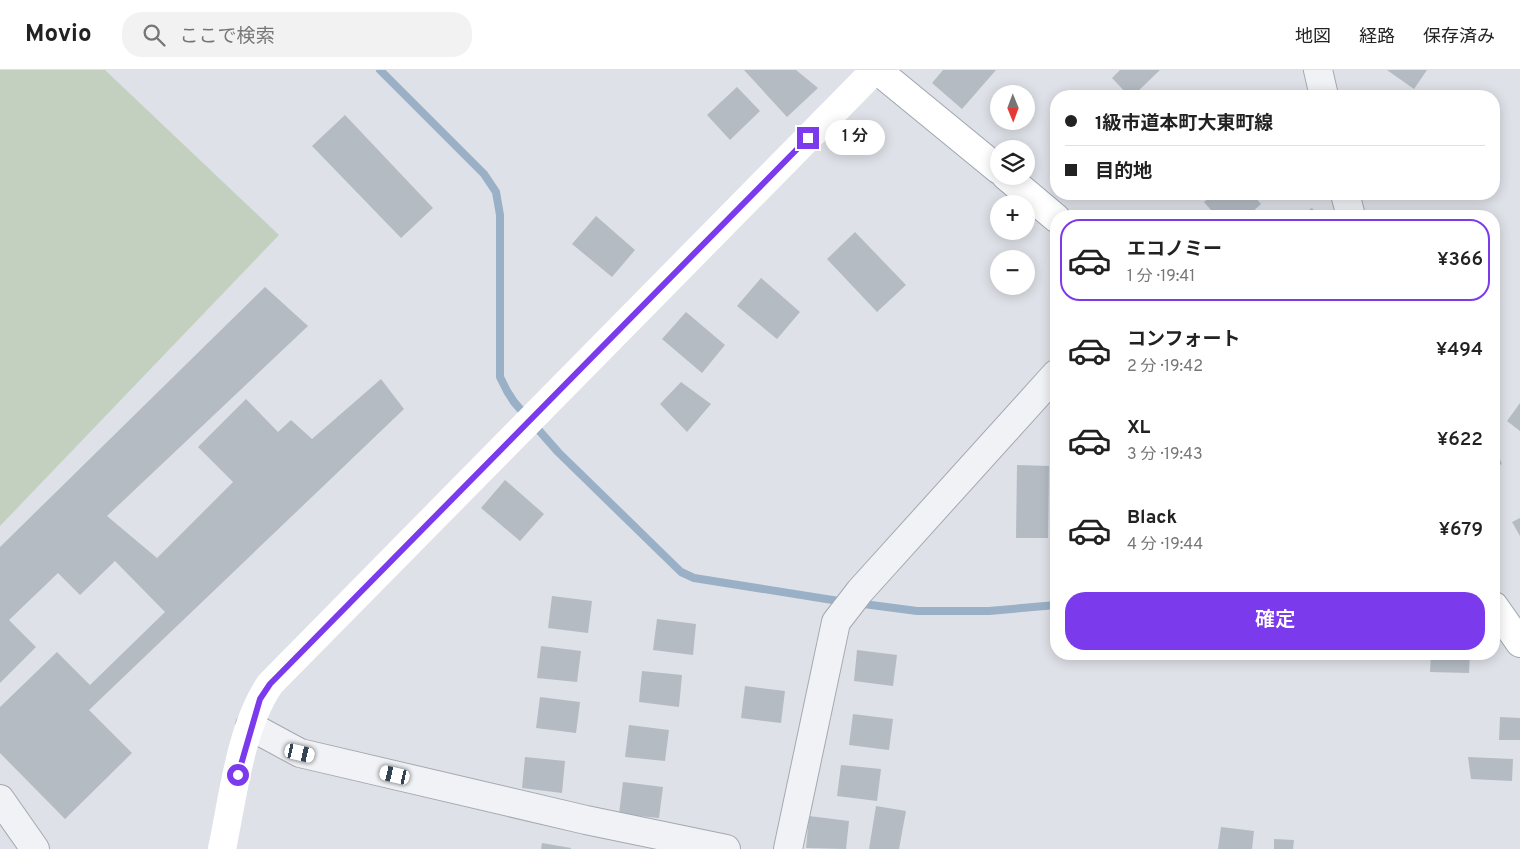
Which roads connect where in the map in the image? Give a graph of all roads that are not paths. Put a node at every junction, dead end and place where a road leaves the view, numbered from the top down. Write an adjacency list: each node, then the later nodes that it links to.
1 (876, 70): 4 (street); 10 (street)
2 (1318, 70): 3 (street)
3 (1323, 90)
4 (990, 163)
5 (1017, 185): 6 (street)
6 (1050, 213)
7 (1050, 381): 15 (street)
8 (1500, 614): 9 (street)
9 (1520, 642)
10 (250, 728): 13 (street); 14 (street)
11 (0, 799): 12 (street)
12 (35, 849)
13 (222, 849)
14 (726, 849)
15 (788, 849)

